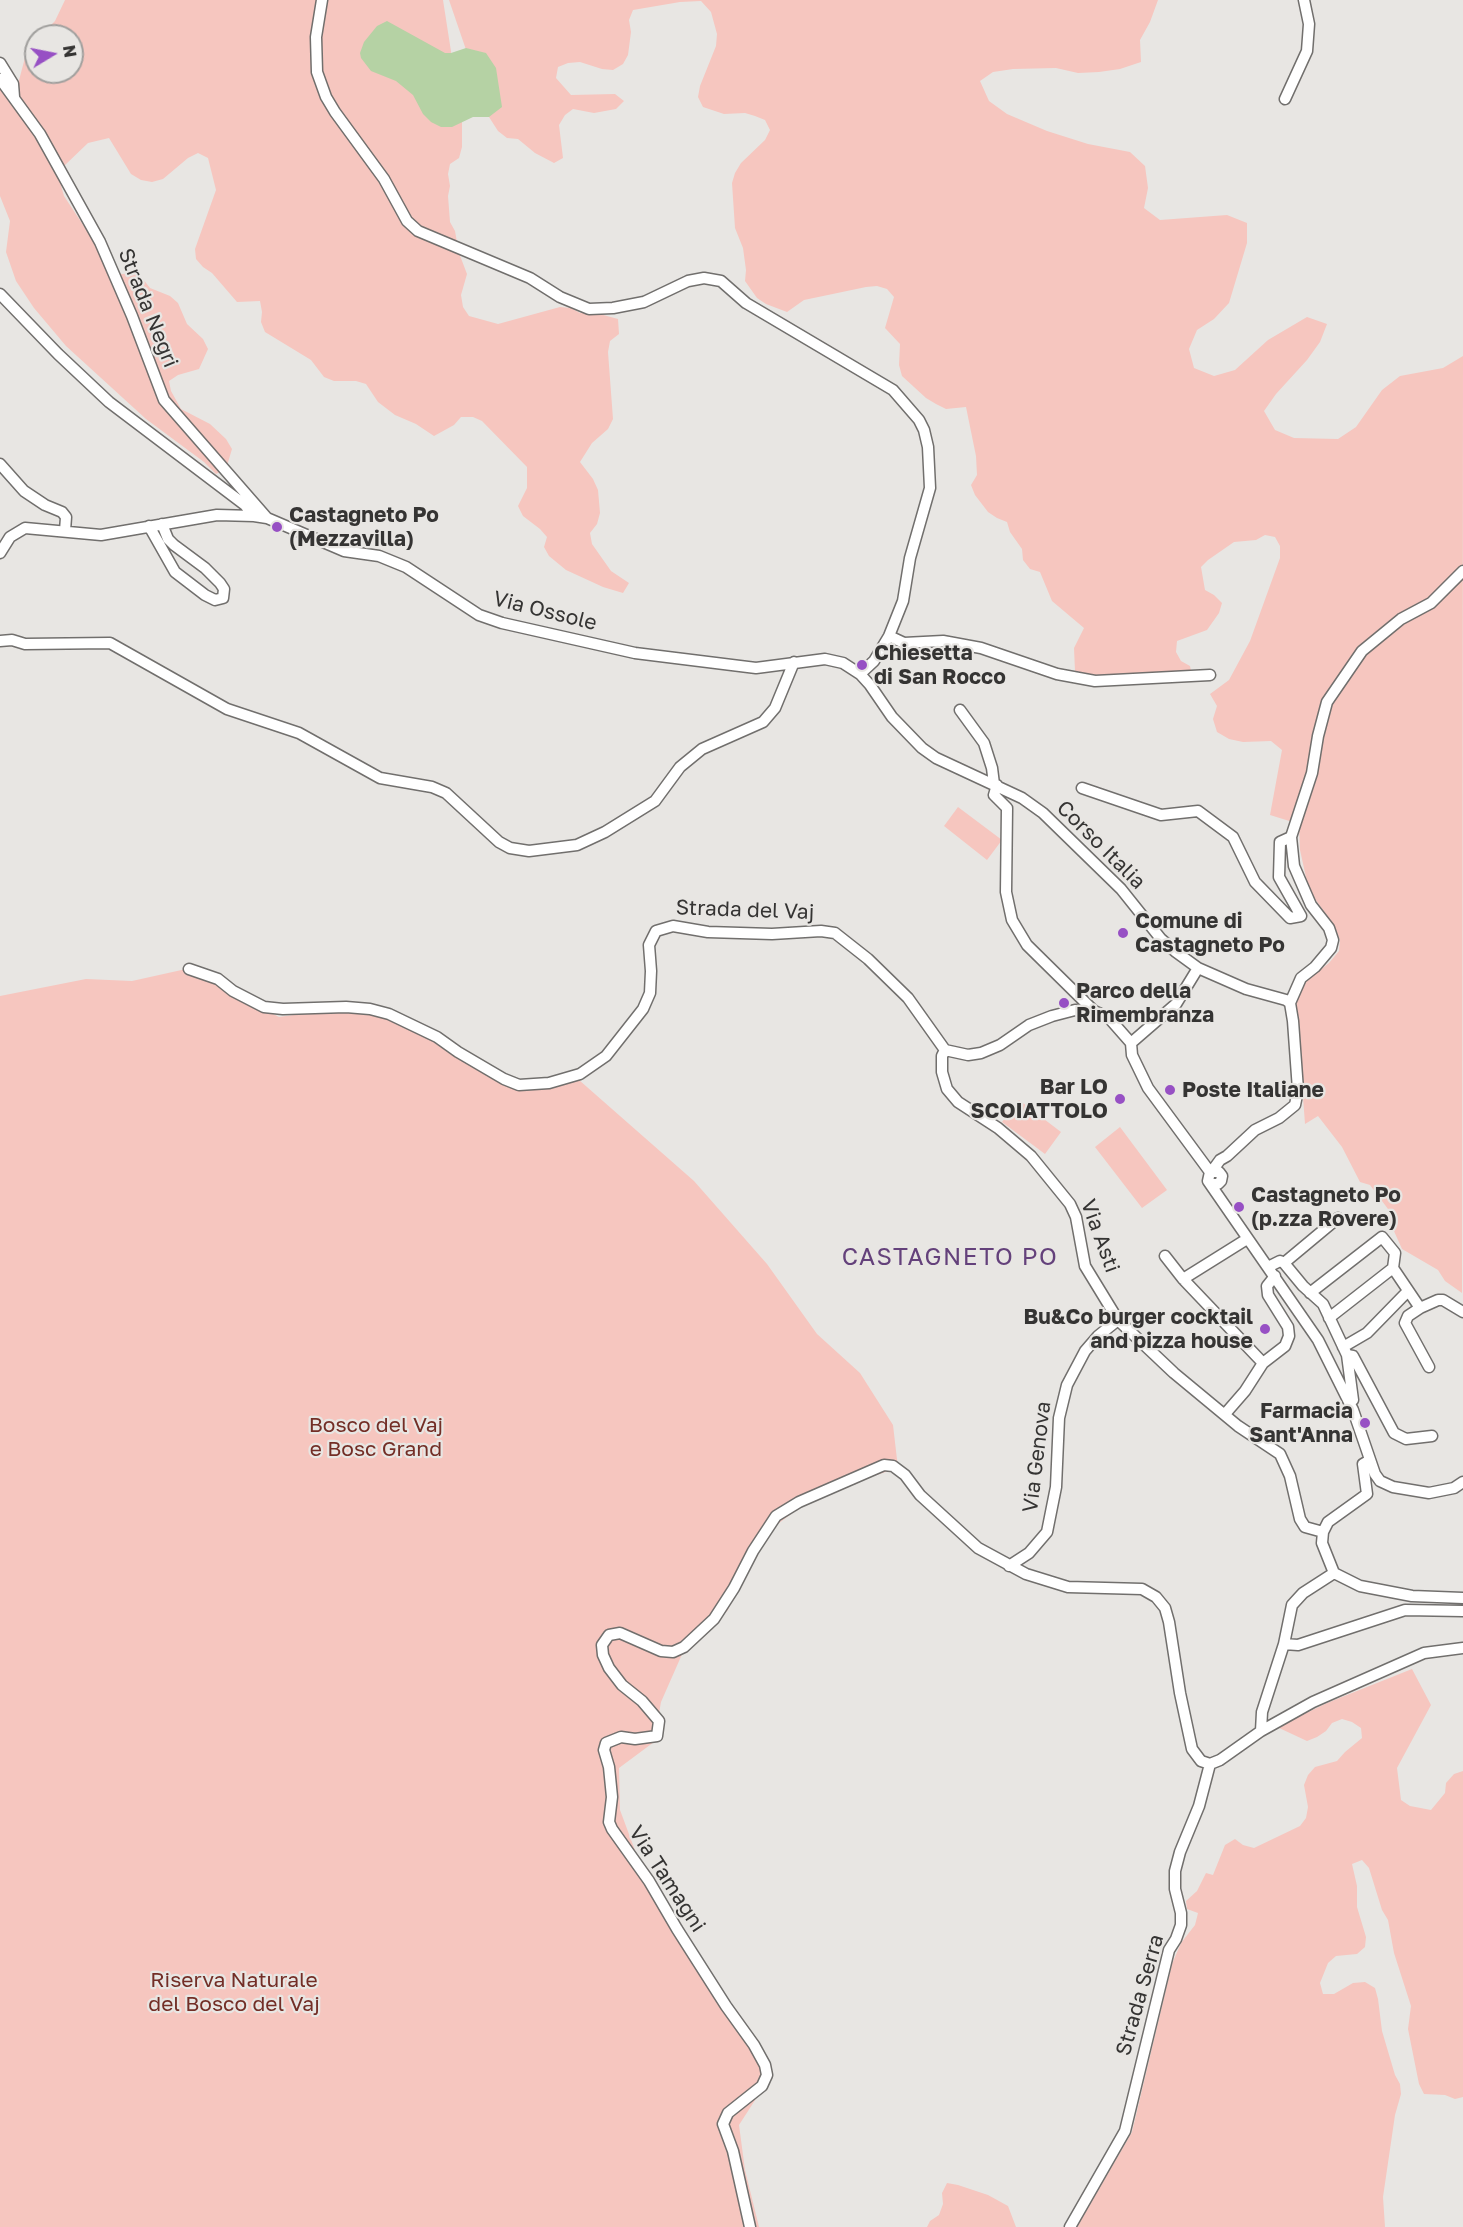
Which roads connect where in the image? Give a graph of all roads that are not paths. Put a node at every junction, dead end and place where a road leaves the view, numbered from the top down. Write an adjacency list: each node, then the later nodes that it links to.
1 (321, 0): 16 (street)
2 (1304, 0): 6 (street)
3 (0, 63): 5 (street, Strada Negri)
4 (0, 79): 5 (street, Strada Negri)
5 (14, 97): 10 (street, Strada Negri)
6 (1285, 99)
7 (0, 294): 9 (street)
8 (0, 464): 13 (street)
9 (254, 516): 10 (street, Via Ossole); 11 (street, Via Ossole)
10 (267, 518): 18 (street, Via Ossole)
11 (162, 524): 12 (street, Via Ossole); 12 (street)
12 (149, 526): 13 (street, Via Ossole)
13 (64, 531): 14 (street, Via Ossole)
14 (0, 552)
15 (1463, 571): 24 (street)
16 (889, 636): 19 (street); 20 (street)
17 (0, 641): 18 (street)
18 (794, 662): 19 (street, Via Ossole)
19 (860, 674): 22 (street, Corso Italia)
20 (1210, 675)
21 (960, 710): 22 (street)
22 (995, 784): 25 (street, Corso Italia); 28 (street)
23 (1082, 788): 24 (street)
24 (1291, 837): 27 (street)
25 (1198, 968): 27 (street, Corso Italia); 29 (street)
26 (189, 969): 30 (street, Strada del Vaj)
27 (1290, 1003): 31 (street)
28 (1094, 1011): 29 (street); 30 (street)
29 (1131, 1043): 31 (street)
30 (945, 1050): 44 (street, Via Asti)
31 (1215, 1176): 33 (street)
32 (1338, 1218): 35 (street)
33 (1247, 1239): 37 (street); 38 (street)
34 (1165, 1256): 38 (street)
35 (1284, 1263): 37 (street); 40 (street)
36 (1393, 1268): 39 (street); 40 (street); 43 (street)
37 (1271, 1272): 46 (street); 48 (street)
38 (1183, 1279): 46 (street)
39 (1408, 1291): 41 (street); 45 (street)
40 (1310, 1293): 43 (street)
41 (1420, 1308): 42 (street); 47 (street)
42 (1463, 1312)
43 (1329, 1318): 45 (street)
44 (1118, 1320): 49 (street, Via Asti); 54 (street, Via Genova)
45 (1345, 1351): 48 (street); 50 (street)
46 (1263, 1363): 49 (street)
47 (1429, 1367)
48 (1353, 1410): 51 (street)
49 (1225, 1414): 53 (street, Via Asti)
50 (1432, 1436)
51 (1370, 1460): 52 (street); 53 (street)
52 (1460, 1487)
53 (1323, 1532): 55 (street)
54 (1009, 1566): 61 (street); 62 (street, Via Tamagni)
55 (1334, 1573): 56 (street); 58 (street)
56 (1463, 1598)
57 (1463, 1611): 58 (street)
58 (1284, 1644): 60 (street)
59 (1463, 1648): 60 (street)
60 (1262, 1731): 61 (street)
61 (1210, 1764): 63 (street, Strada Serra)
62 (750, 2227)
63 (1070, 2227)

